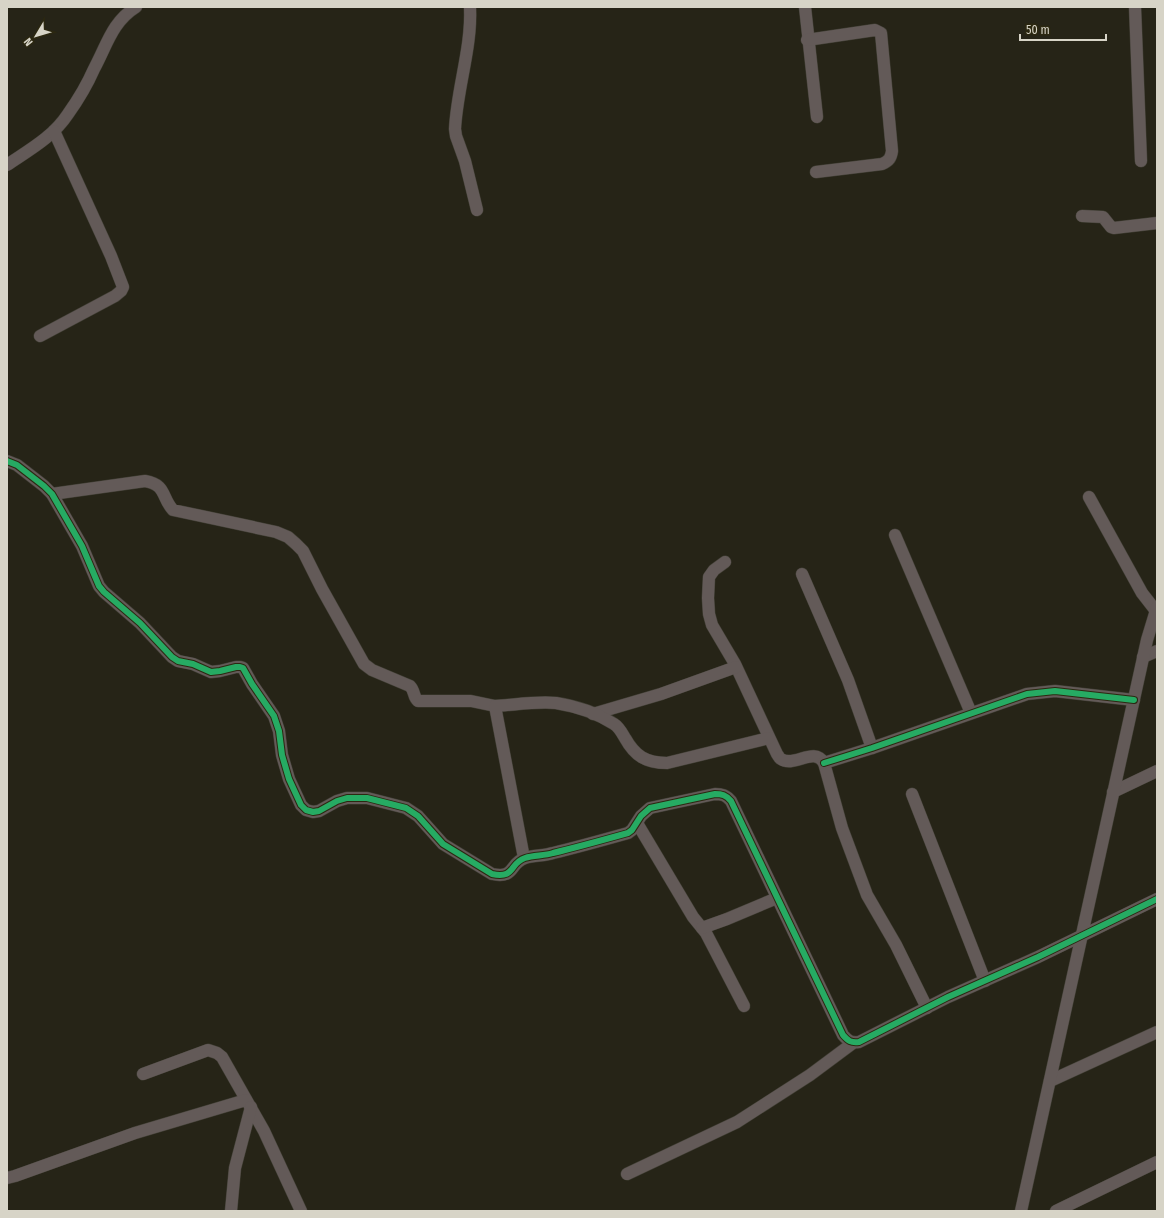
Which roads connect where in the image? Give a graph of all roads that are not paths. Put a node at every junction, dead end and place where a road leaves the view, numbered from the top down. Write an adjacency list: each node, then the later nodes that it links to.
1 (136, 7): 7 (street)
2 (470, 7): 11 (street)
3 (805, 7): 5 (street)
4 (1135, 7): 8 (street)
5 (807, 40): 6 (street); 10 (street)
6 (816, 117)
7 (54, 131): 9 (street); 14 (street)
8 (1141, 161)
9 (7, 165)
10 (816, 172)
11 (477, 210)
12 (1082, 216): 13 (street)
13 (1157, 223)
14 (40, 336)
15 (7, 461): 16 (street)
16 (52, 494): 26 (street); 36 (street)
17 (1089, 497): 21 (street)
18 (895, 535): 27 (street)
19 (725, 562): 24 (street)
20 (802, 574): 30 (street)
21 (1156, 609): 23 (street)
22 (1157, 651): 23 (street)
23 (1143, 657): 25 (street)
24 (736, 667): 28 (street); 29 (street)
25 (1134, 700): 27 (street); 33 (street)
26 (495, 706): 28 (street); 36 (street)
27 (971, 713): 30 (street)
28 (593, 714): 29 (street)
29 (769, 738): 31 (street)
30 (872, 748): 31 (street)
31 (824, 763): 43 (street)
32 (1157, 770): 33 (street)
33 (1113, 792): 40 (street)
34 (912, 794): 41 (street)
35 (636, 823): 36 (street); 37 (street); 39 (street)
36 (524, 858)
37 (777, 898): 39 (street); 45 (street)
38 (1157, 898): 40 (street)
39 (702, 928): 42 (street)
40 (1082, 936): 41 (street); 47 (street)
41 (985, 981): 43 (street)
42 (744, 1006)
43 (927, 1008): 45 (street)
44 (1157, 1032): 47 (street)
45 (853, 1043): 50 (street)
46 (143, 1074): 48 (street)
47 (1050, 1081): 54 (street)
48 (249, 1103): 51 (street); 52 (street); 53 (street)
49 (1157, 1162): 55 (street)
50 (626, 1174)
51 (7, 1178)
52 (231, 1211)
53 (302, 1211)
54 (1021, 1211)
55 (1056, 1211)

